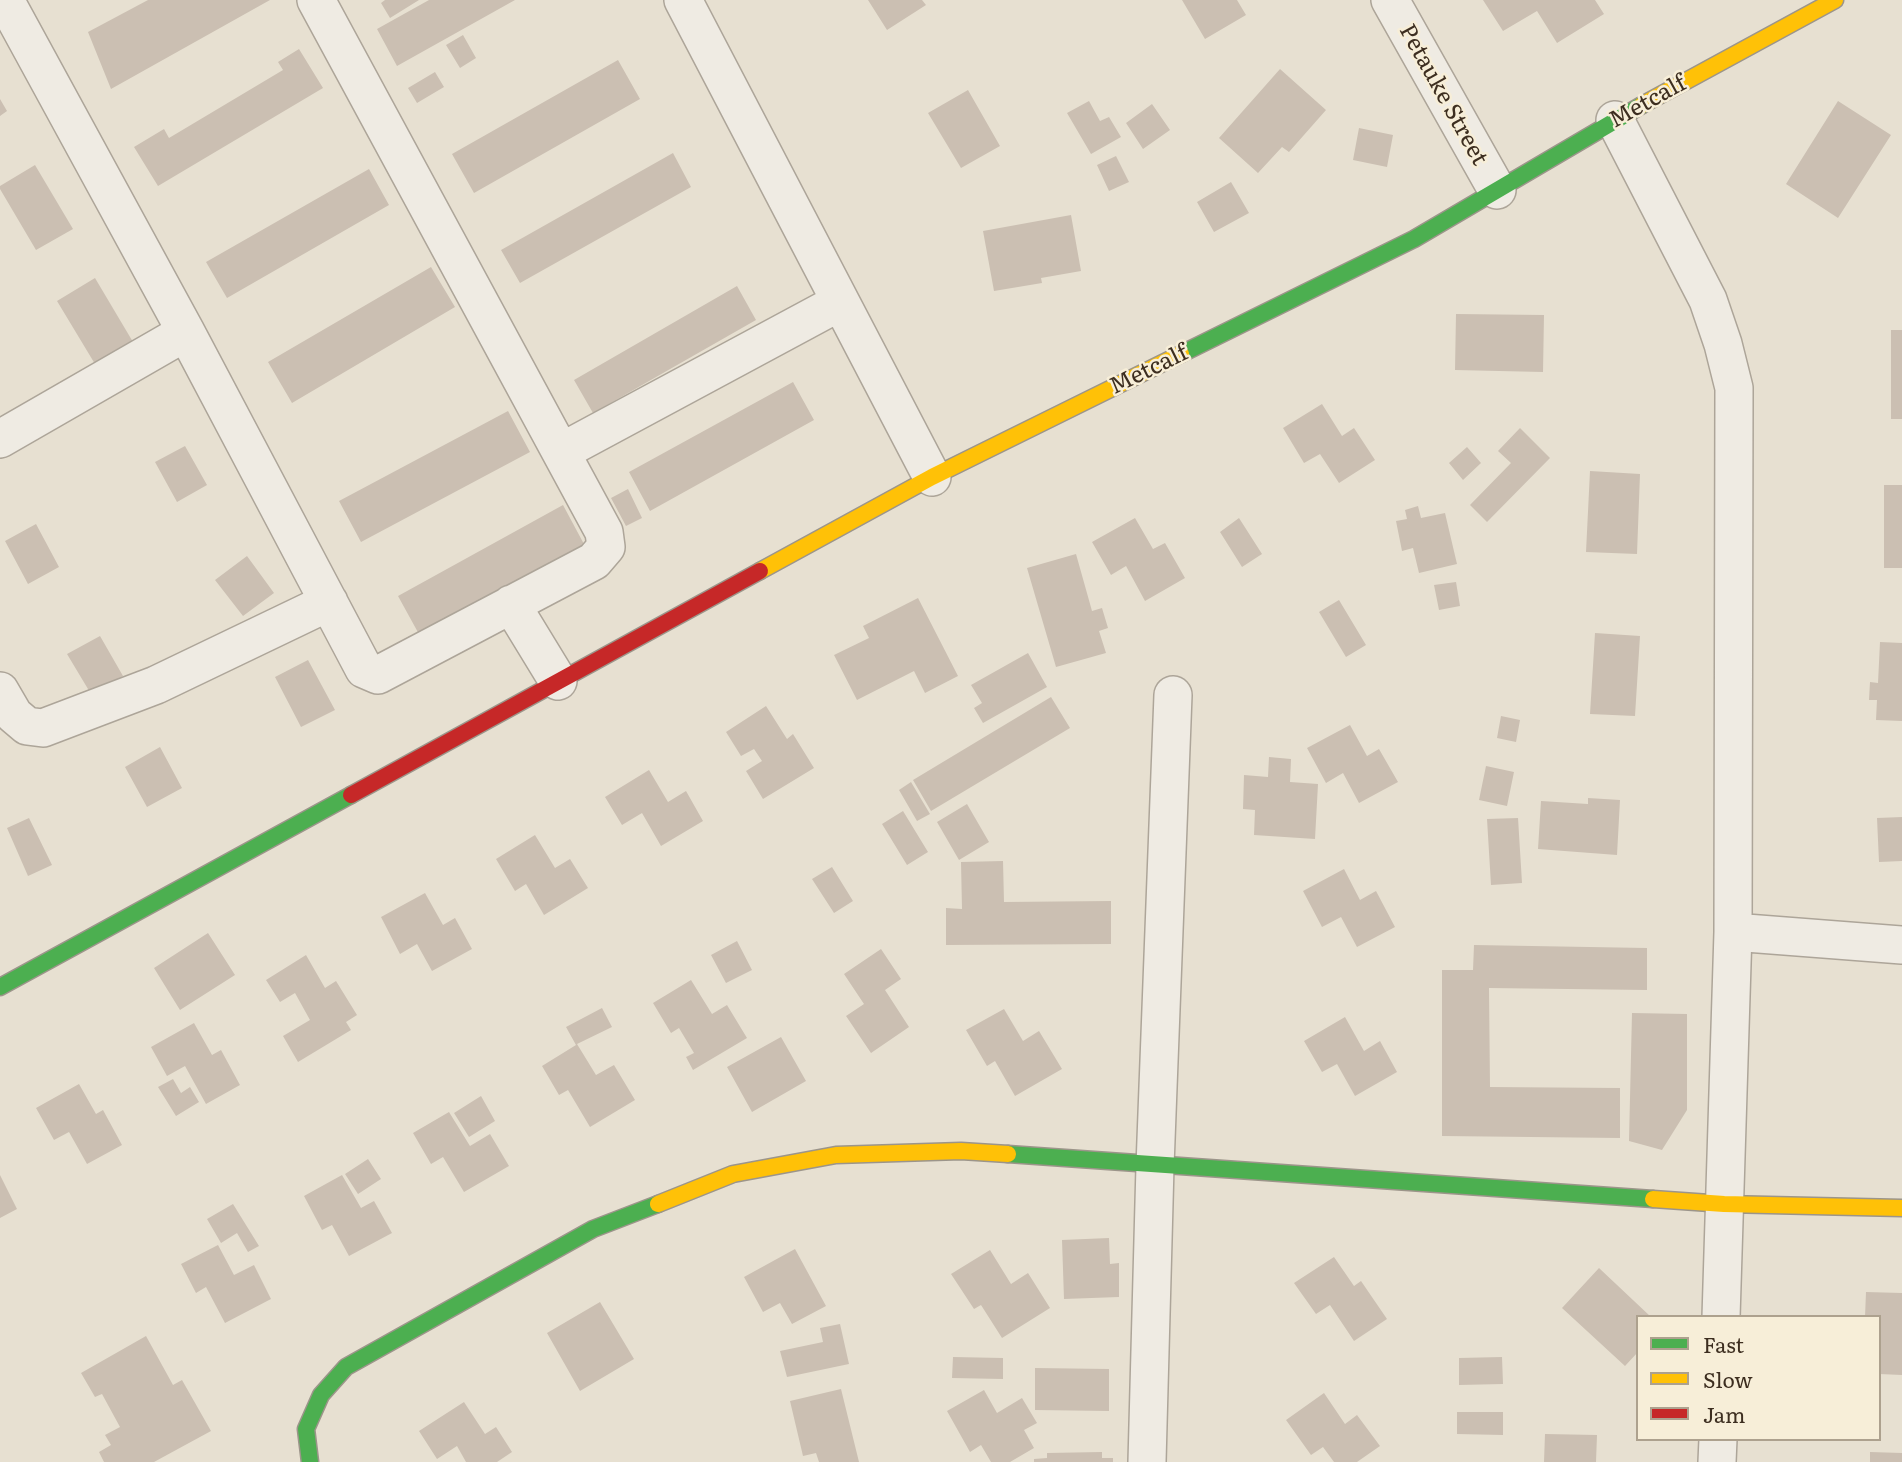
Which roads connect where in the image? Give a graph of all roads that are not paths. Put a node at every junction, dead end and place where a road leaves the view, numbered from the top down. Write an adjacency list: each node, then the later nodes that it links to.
1 (5, 0): 10 (street)
2 (316, 0): 12 (street)
3 (683, 0): 9 (street)
4 (1390, 0): 8 (street, Petauke Street)
5 (1835, 0): 6 (street, Metcalf)
6 (1803, 9): 7 (street, Metcalf)
7 (1615, 120): 8 (street, Metcalf); 19 (street)
8 (1497, 190): 13 (street, Metcalf)
9 (841, 302): 12 (street); 13 (street)
10 (186, 332): 11 (street); 14 (street)
11 (0, 439)
12 (561, 452): 15 (street)
13 (932, 477): 16 (street, Metcalf)
14 (329, 602): 15 (street); 17 (street)
15 (511, 604): 16 (street)
16 (558, 681): 21 (street, Metcalf)
17 (0, 691)
18 (1172, 695): 22 (street)
19 (1732, 932): 20 (street); 23 (street)
20 (1902, 945)
21 (0, 987)
22 (1155, 1166): 23 (street); 27 (street); 28 (street)
23 (1724, 1204): 24 (street); 25 (street)
24 (1902, 1208)
25 (1721, 1315)
26 (1718, 1441): 29 (street)
27 (310, 1462)
28 (1147, 1462)
29 (1717, 1462)

